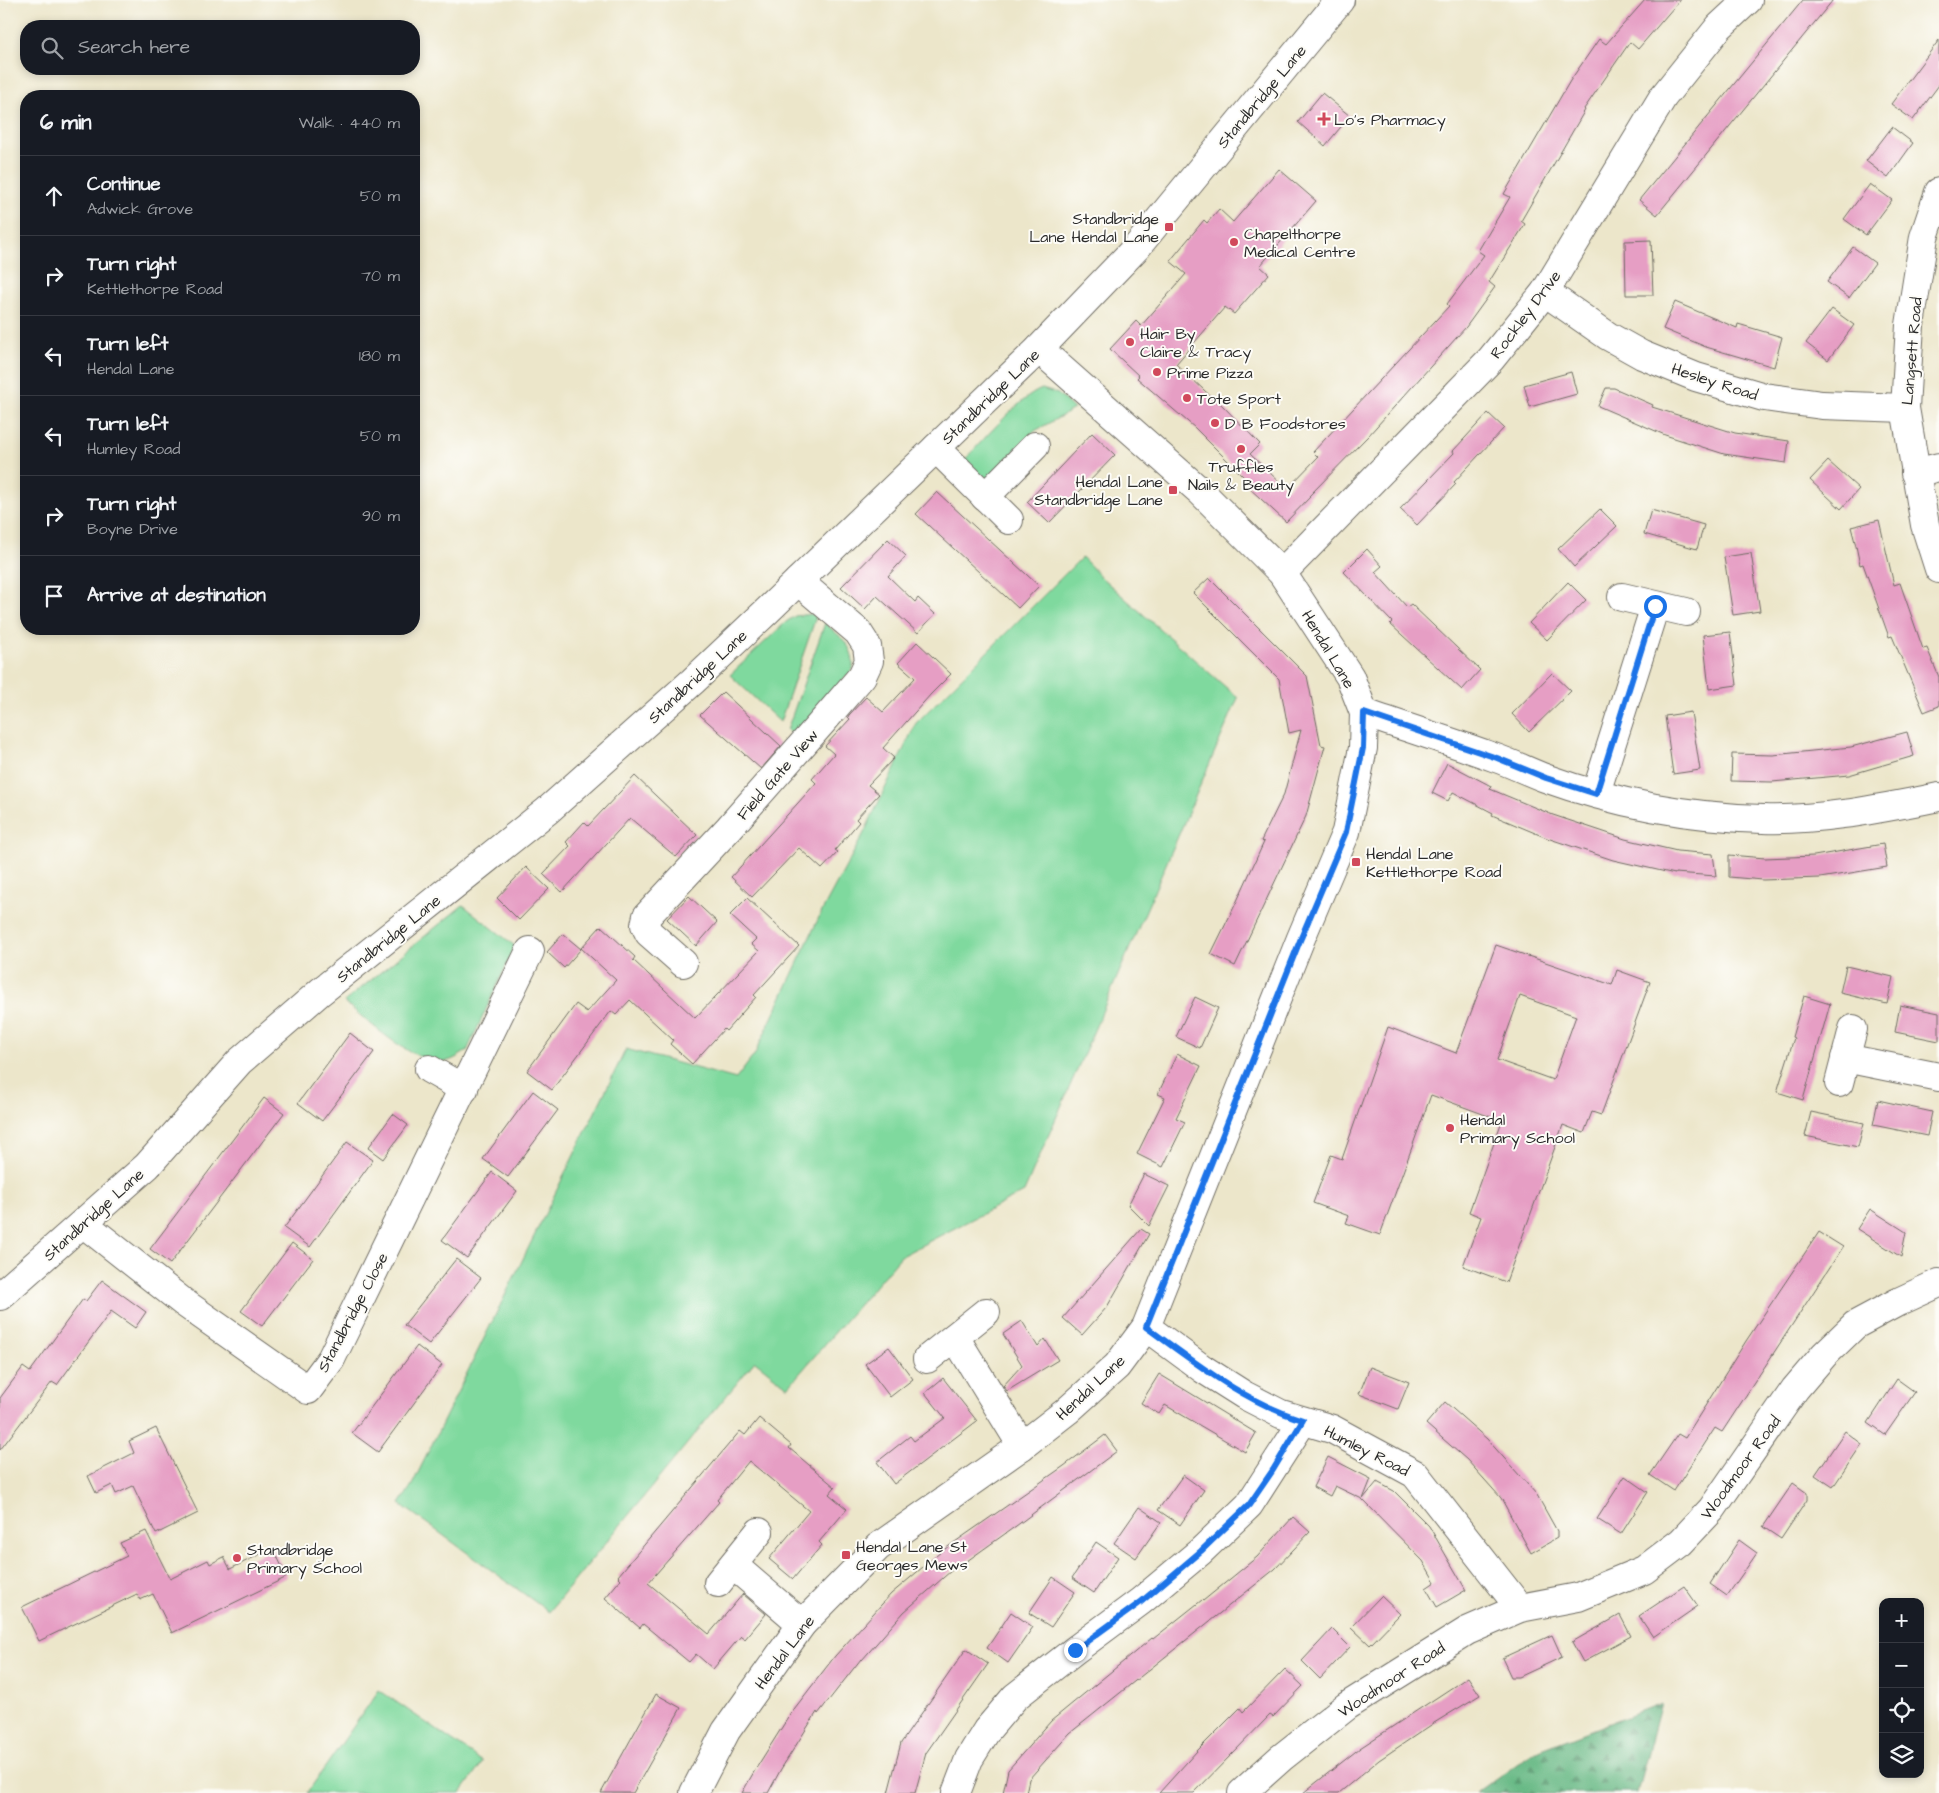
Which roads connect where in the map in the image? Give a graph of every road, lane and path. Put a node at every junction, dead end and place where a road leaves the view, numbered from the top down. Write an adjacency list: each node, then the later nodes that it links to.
1 (1340, 0): 5 (street, Standbridge Lane)
2 (1748, 0): 4 (street, Rockley Drive)
3 (1939, 192): 6 (street, Langsett Road)
4 (1545, 292): 6 (street, Hesley Road); 13 (street, Rockley Drive)
5 (1038, 349): 8 (street, Standbridge Lane); 13 (street, Hendal Lane)
6 (1905, 408): 9 (street, Langsett Road)
7 (1035, 446): 10 (street)
8 (936, 448): 10 (street); 14 (street, Standbridge Lane)
9 (1927, 470): 12 (street, Langsett Road)
10 (985, 496): 11 (street)
11 (1009, 520)
12 (1939, 569)
13 (1282, 574): 18 (street, Hendal Lane)
14 (798, 581): 22 (street, Field Gate View); 27 (street, Standbridge Lane)
15 (1622, 598): 16 (street)
16 (1655, 606): 17 (street); 19 (street)
17 (1686, 612)
18 (1364, 713): 19 (street); 31 (street, Hendal Lane)
19 (1596, 794): 20 (street)
20 (1939, 797)
21 (530, 951): 26 (street, Standbridge Close)
22 (682, 963)
23 (1853, 1029): 25 (street)
24 (429, 1069): 26 (street)
25 (1939, 1078)
26 (464, 1089): 27 (street, Standbridge Close)
27 (84, 1224): 29 (street, Standbridge Lane)
28 (1939, 1283): 37 (street, Woodmoor Road)
29 (0, 1296)
30 (986, 1312): 32 (street)
31 (1146, 1327): 34 (street, Humley Road); 35 (street, Hendal Lane)
32 (955, 1337): 33 (street); 35 (street)
33 (927, 1359)
34 (1303, 1420): 37 (street, Humley Road); 40 (street)
35 (1022, 1446): 38 (street, Hendal Lane)
36 (759, 1532): 38 (street)
37 (1520, 1608): 41 (street, Woodmoor Road)
38 (802, 1624): 39 (street, Hendal Lane)
39 (694, 1793)
40 (956, 1793)
41 (1242, 1793)

